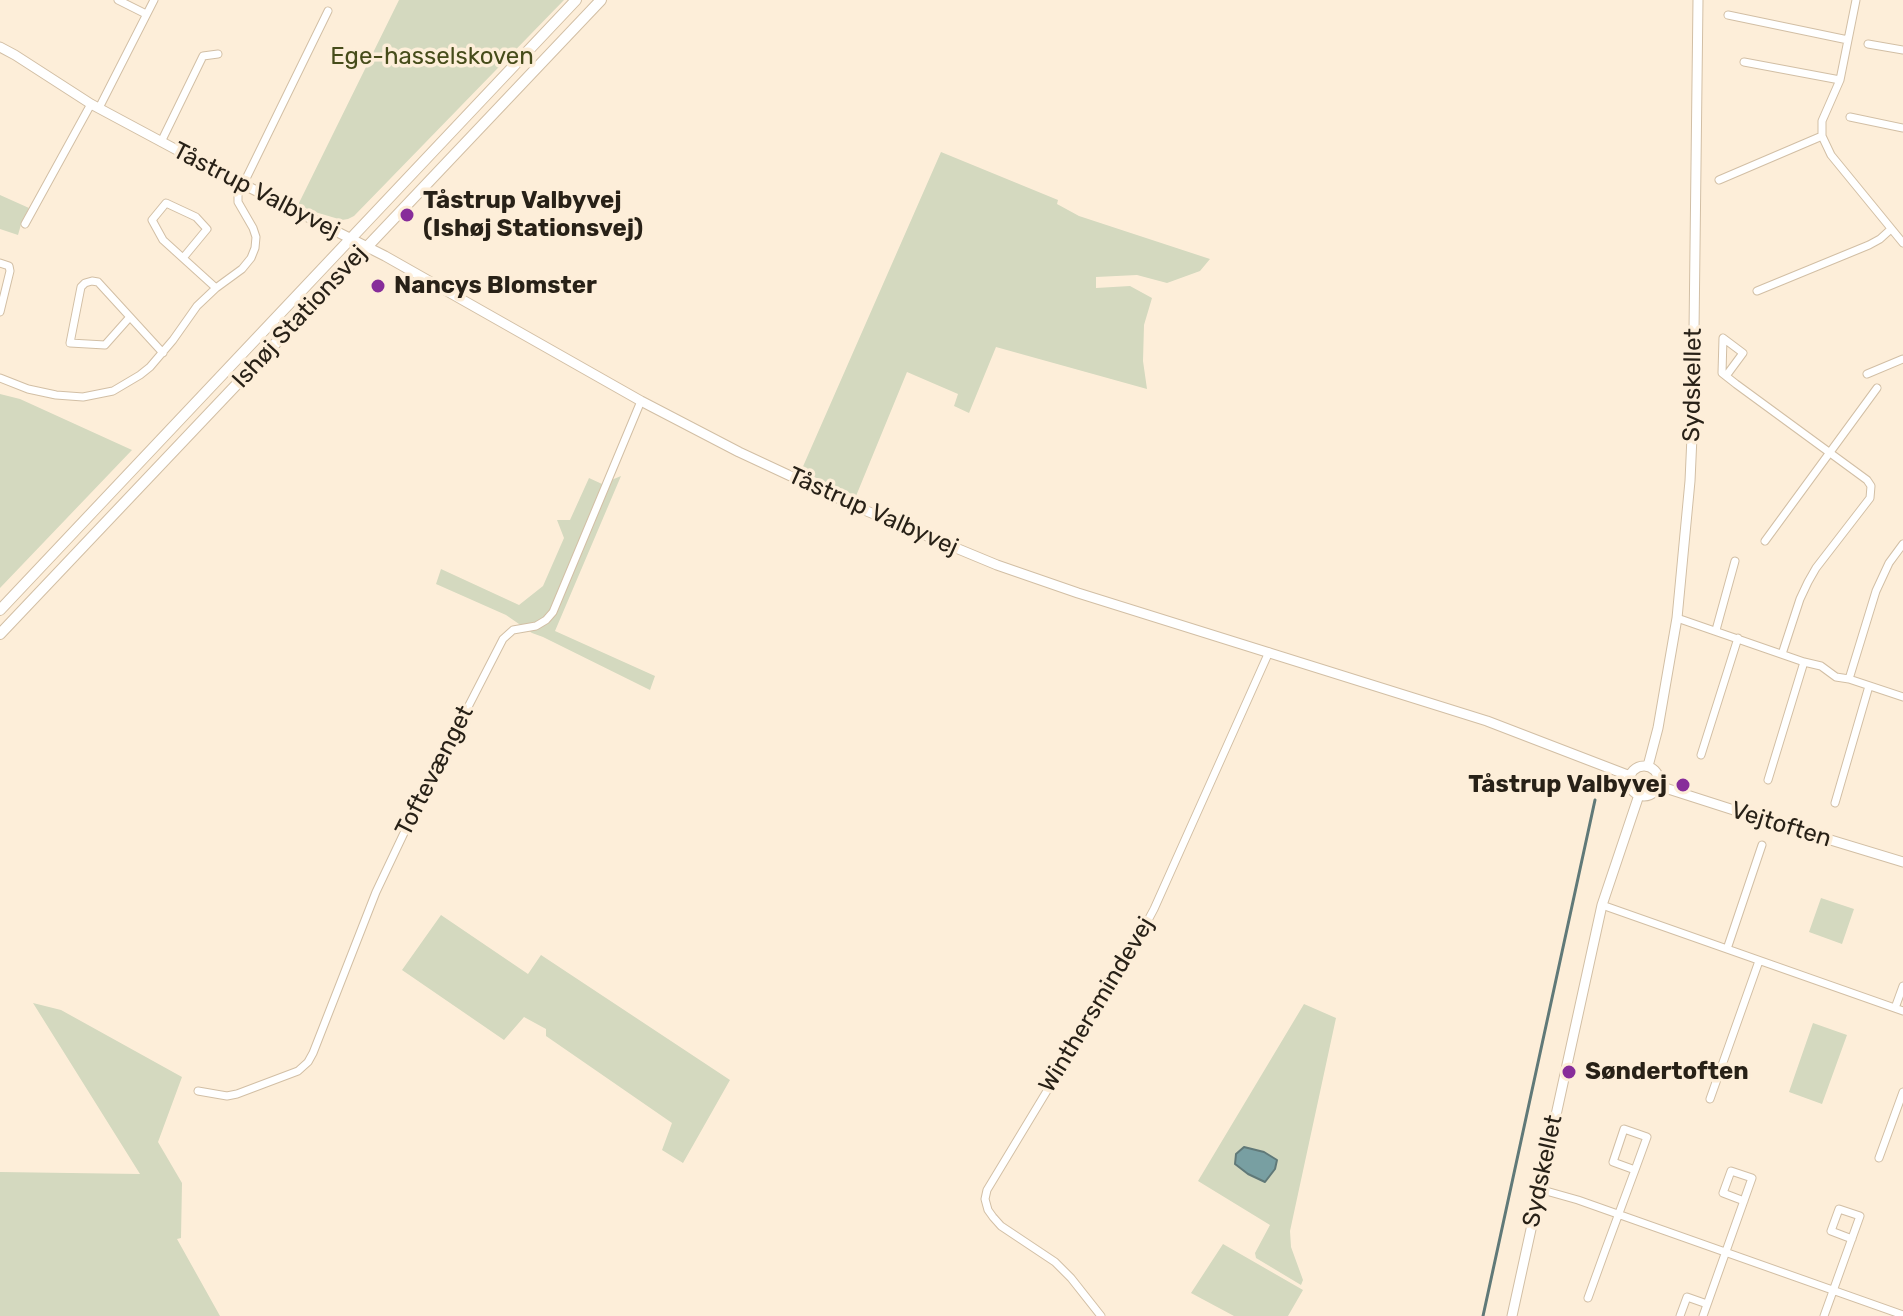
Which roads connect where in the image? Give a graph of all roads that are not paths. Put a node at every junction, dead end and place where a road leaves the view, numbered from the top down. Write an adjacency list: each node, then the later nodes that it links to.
1 (118, 0): 8 (street)
2 (154, 0): 8 (street)
3 (576, 0): 26 (main road, Ishøj Stationsvej)
4 (601, 0): 28 (main road, Ishøj Stationsvej)
5 (1698, 0): 47 (street, Sydskellet)
6 (1856, 0): 10 (street)
7 (328, 11): 23 (street)
8 (146, 14): 17 (street)
9 (1728, 15): 10 (street)
10 (1848, 40): 16 (street)
11 (1868, 44): 13 (street)
12 (0, 47): 17 (street, Tåstrup Valbyvej)
13 (1903, 50)
14 (218, 54): 21 (street, Tåstrup Valbyvej)
15 (1744, 62): 16 (street)
16 (1840, 80): 20 (street)
17 (95, 106): 21 (street, Tåstrup Valbyvej); 24 (street)
18 (1850, 117): 19 (street)
19 (1903, 128)
20 (1822, 136): 22 (street); 25 (street)
21 (161, 142): 23 (street, Tåstrup Valbyvej)
22 (1719, 180)
23 (244, 184): 26 (street, Tåstrup Valbyvej); 31 (street)
24 (25, 224)
25 (1891, 229): 27 (street); 32 (street)
26 (351, 239): 28 (street, Tåstrup Valbyvej); 46 (main road, Ishøj Stationsvej)
27 (1903, 243)
28 (367, 247): 41 (street, Tåstrup Valbyvej); 49 (main road, Ishøj Stationsvej)
29 (183, 258): 29 (street); 31 (street)
30 (0, 263): 33 (street)
31 (216, 288): 35 (street)
32 (1757, 291)
33 (0, 312)
34 (129, 318): 34 (street); 35 (street)
35 (163, 353): 39 (street)
36 (1903, 359): 37 (street)
37 (1867, 374)
38 (1726, 376): 38 (street); 42 (street)
39 (0, 378)
40 (1877, 388): 42 (street)
41 (641, 401): 51 (street, Tåstrup Valbyvej); 71 (street, Toftevænget)
42 (1830, 452): 43 (street); 52 (street)
43 (1765, 541)
44 (1903, 544): 54 (street)
45 (1735, 561): 48 (street)
46 (0, 610)
47 (1677, 618): 48 (street); 58 (street, Sydskellet)
48 (1716, 630): 50 (street)
49 (0, 634)
50 (1738, 638): 52 (street); 57 (street)
51 (1269, 652): 59 (street, Tåstrup Valbyvej); 85 (street, Winthersmindevej)
52 (1782, 654): 53 (street)
53 (1804, 662): 54 (street); 60 (street)
54 (1849, 679): 55 (street)
55 (1869, 686): 56 (street); 63 (street)
56 (1903, 697)
57 (1701, 755)
58 (1648, 766): 59 (street); 61 (street)
59 (1630, 776): 62 (street)
60 (1768, 780)
61 (1659, 786): 62 (street); 65 (street, Vejtoften)
62 (1639, 795): 66 (street, Sydskellet)
63 (1835, 803)
64 (1762, 845): 67 (street)
65 (1903, 862)
66 (1602, 905): 67 (street); 76 (street, Sydskellet)
67 (1727, 949): 68 (street)
68 (1759, 961): 70 (street); 73 (street)
69 (1903, 986): 70 (street)
70 (1899, 1010)
71 (198, 1091)
72 (1903, 1092): 74 (street)
73 (1710, 1099)
74 (1879, 1158)
75 (1635, 1170): 75 (street); 78 (street)
76 (1539, 1189): 78 (street); 86 (street, Sydskellet)
77 (1744, 1201): 77 (street); 80 (street)
78 (1619, 1215): 80 (street); 82 (street)
79 (1852, 1239): 79 (street); 81 (street)
80 (1726, 1253): 81 (street); 83 (street)
81 (1833, 1291): 84 (street); 89 (street)
82 (1588, 1298)
83 (1707, 1304): 87 (street); 88 (street)
84 (1903, 1315)
85 (1101, 1316)
86 (1512, 1316)
87 (1680, 1316)
88 (1703, 1316)
89 (1824, 1316)

